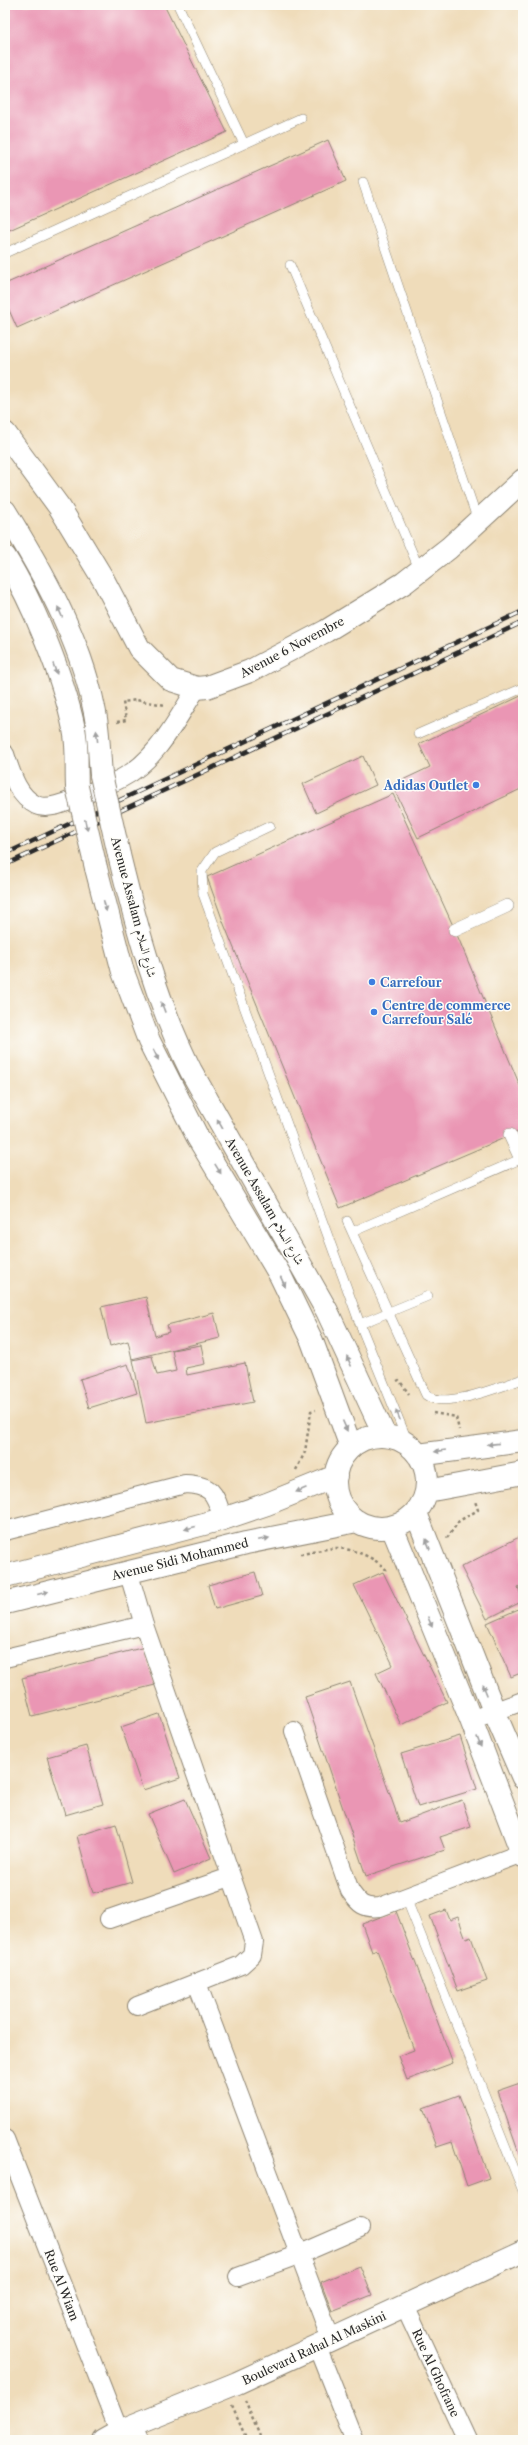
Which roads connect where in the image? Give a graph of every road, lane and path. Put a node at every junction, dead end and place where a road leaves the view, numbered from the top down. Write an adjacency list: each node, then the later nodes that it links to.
1 (178, 5): 3 (lane)
2 (302, 118): 3 (lane)
3 (244, 144): 5 (lane)
4 (363, 182): 10 (lane)
5 (5, 253)
6 (290, 265): 12 (lane)
7 (5, 433): 13 (street, Avenue 6 Novembre)
8 (523, 480): 10 (street, Avenue 6 Novembre)
9 (5, 511): 16 (street, Avenue Assalam شارع السلام, one-way to 9)
10 (478, 522): 12 (street, Avenue 6 Novembre)
11 (5, 556): 30 (street, Avenue Assalam شارع السلام, one-way to 30, bridge)
12 (420, 571): 13 (street, Avenue 6 Novembre)
13 (196, 688): 15 (street)
14 (523, 688): 17 (lane)
15 (183, 709): 16 (path); 18 (street)
16 (96, 728): 31 (street, Avenue Assalam شارع السلام, one-way to 16, bridge)
17 (418, 734)
18 (5, 754)
19 (270, 826): 28 (lane)
20 (507, 906): 21 (street)
21 (455, 930)
22 (510, 1135): 23 (street)
23 (522, 1159): 25 (lane)
24 (347, 1221): 25 (lane)
25 (352, 1232): 27 (lane)
26 (428, 1296): 27 (lane)
27 (389, 1312): 28 (lane); 29 (lane)
28 (360, 1324): 34 (lane, one-way to 28)
29 (523, 1379)
30 (336, 1405): 33 (street, Avenue Assalam شارع السلام, one-way to 33); 35 (path)
31 (385, 1436): 33 (street); 34 (street)
32 (523, 1441): 34 (street, one-way to 34)
33 (351, 1447): 37 (street)
34 (414, 1450): 39 (street)
35 (294, 1473)
36 (523, 1473): 38 (street)
37 (336, 1476): 41 (street, one-way to 41); 42 (street)
38 (470, 1483): 39 (street); 46 (path)
39 (427, 1491): 40 (street)
40 (416, 1513): 43 (street); 54 (street, one-way to 40)
41 (223, 1520): 44 (street); 48 (street, one-way to 48)
42 (357, 1521): 43 (street); 45 (street, Avenue Sidi Mohammed)
43 (392, 1527): 55 (street, one-way to 55)
44 (5, 1531)
45 (293, 1533): 47 (street, Avenue Sidi Mohammed, one-way to 45); 49 (path)
46 (445, 1543)
47 (128, 1571): 50 (street, Avenue Sidi Mohammed, one-way to 47); 51 (street)
48 (5, 1576)
49 (391, 1577)
50 (5, 1603)
51 (144, 1625): 52 (street); 59 (street)
52 (5, 1658)
53 (523, 1701): 54 (street)
54 (494, 1711): 55 (street); 57 (street)
55 (471, 1720): 58 (street, one-way to 58)
56 (294, 1731): 60 (street)
57 (523, 1778)
58 (522, 1855): 60 (street)
59 (230, 1876): 61 (street); 62 (street)
60 (406, 1898): 65 (lane)
61 (109, 1919)
62 (198, 1983): 63 (street); 68 (street)
63 (137, 2006)
64 (5, 2138): 73 (street, Rue Al Wiam)
65 (523, 2190)
66 (360, 2228): 68 (street)
67 (523, 2251): 70 (street, Boulevard Rahal Al Maskini)
68 (298, 2255): 69 (street); 71 (street)
69 (238, 2277)
70 (405, 2306): 71 (street, Boulevard Rahal Al Maskini); 77 (street, Rue Al Ghofrane)
71 (324, 2343): 72 (street, Boulevard Rahal Al Maskini); 76 (street)
72 (231, 2386): 73 (street, Boulevard Rahal Al Maskini); 74 (path); 75 (path)
73 (123, 2434)
74 (247, 2440)
75 (262, 2440)
76 (354, 2440)
77 (467, 2440)

